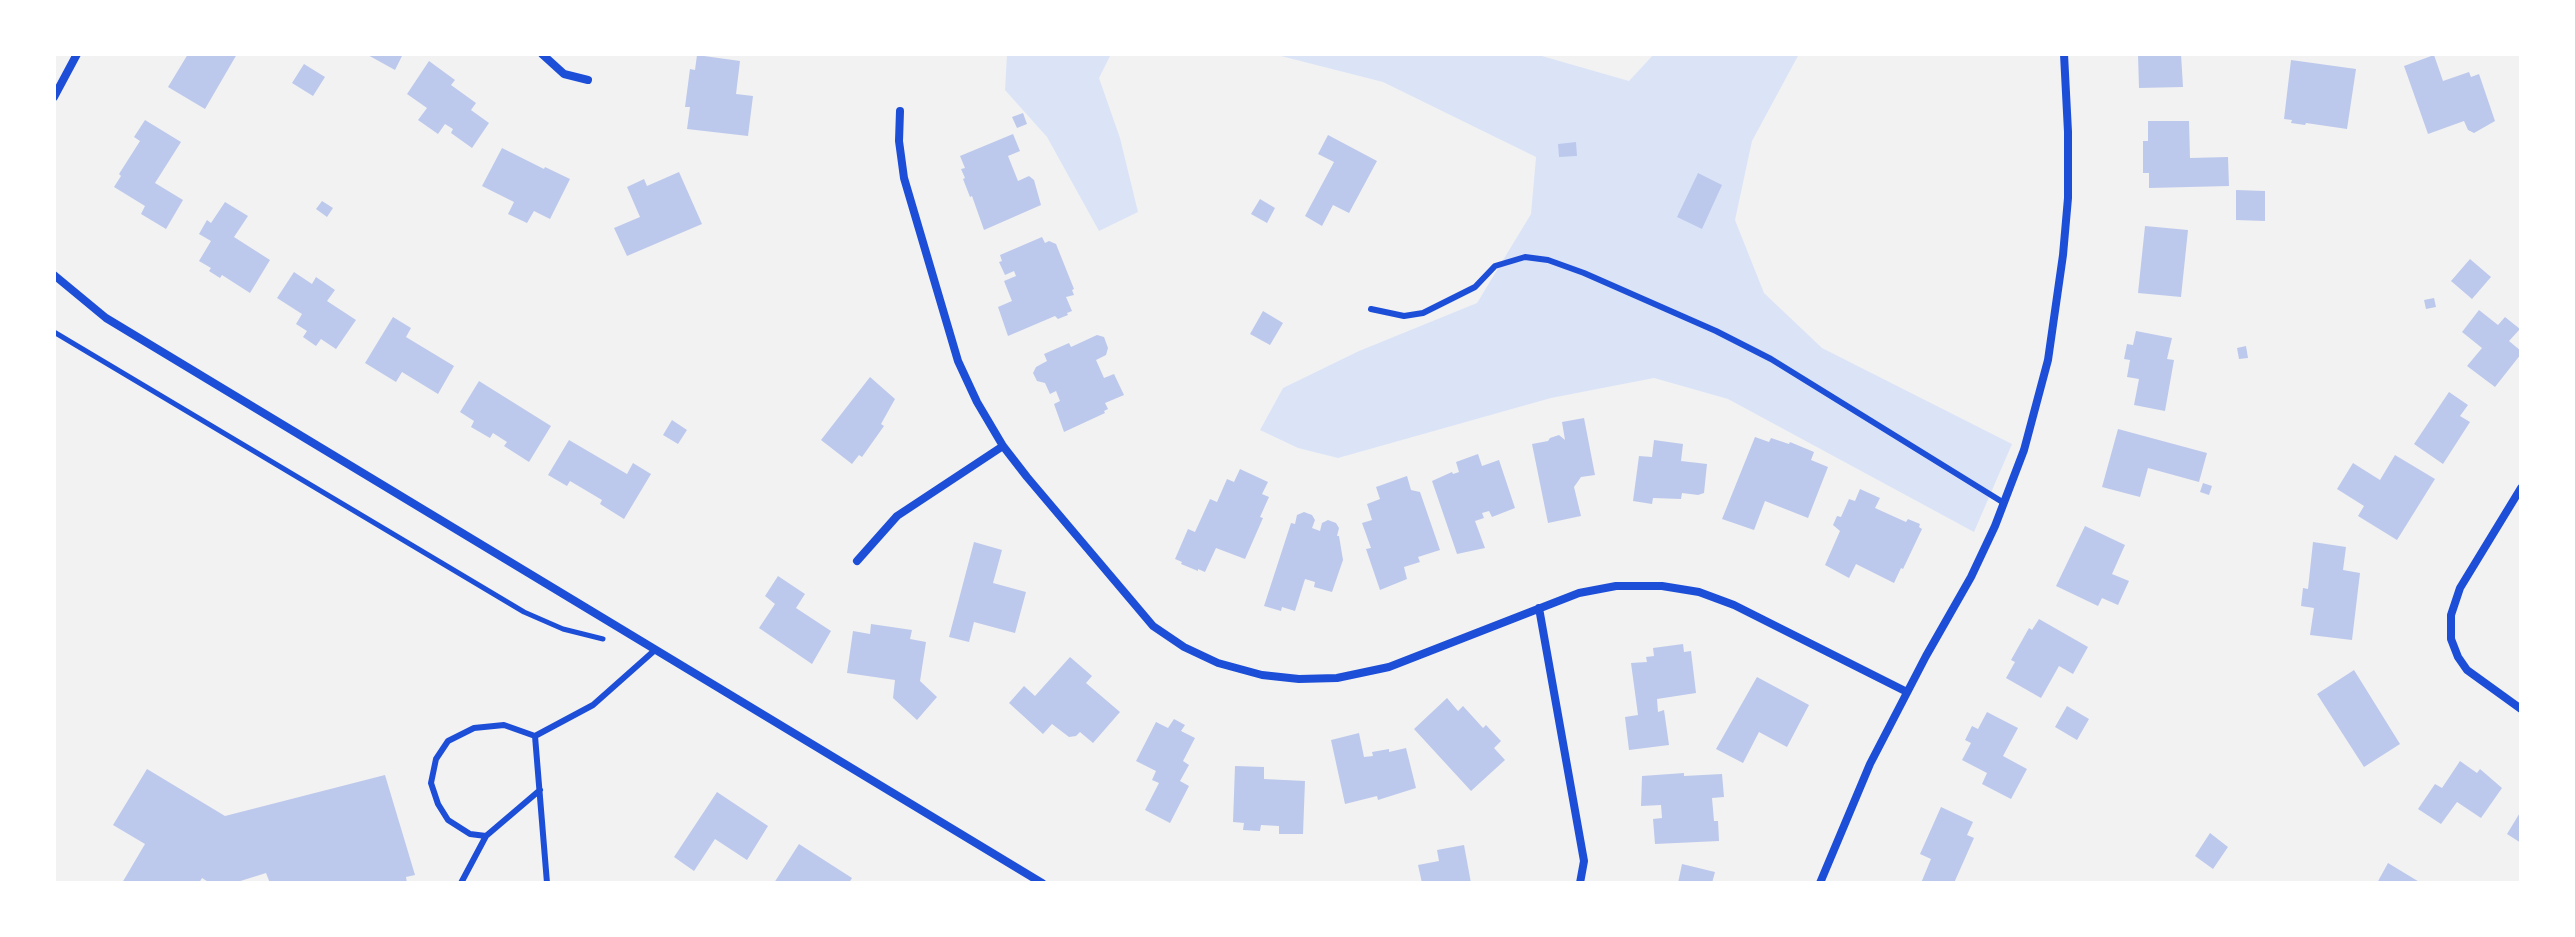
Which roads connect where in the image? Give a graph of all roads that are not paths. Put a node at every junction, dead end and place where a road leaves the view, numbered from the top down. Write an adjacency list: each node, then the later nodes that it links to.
1 (77, 54): 5 (street)
2 (542, 54): 4 (street)
3 (2064, 54): 11 (street)
4 (588, 80)
5 (54, 97)
6 (900, 111): 9 (street)
7 (54, 275): 14 (street)
8 (1371, 309): 11 (lane)
9 (1003, 446): 12 (street); 13 (street)
10 (2521, 488): 16 (street)
11 (2004, 503): 15 (street)
12 (857, 561)
13 (1539, 608): 15 (street); 23 (street)
14 (655, 650): 17 (lane); 22 (street)
15 (1907, 692): 24 (street)
16 (2521, 709)
17 (535, 736): 18 (lane); 19 (lane)
18 (540, 790): 19 (lane); 21 (lane)
19 (486, 836): 20 (lane)
20 (461, 883)
21 (547, 883)
22 (1042, 883)
23 (1580, 883)
24 (1820, 883)

